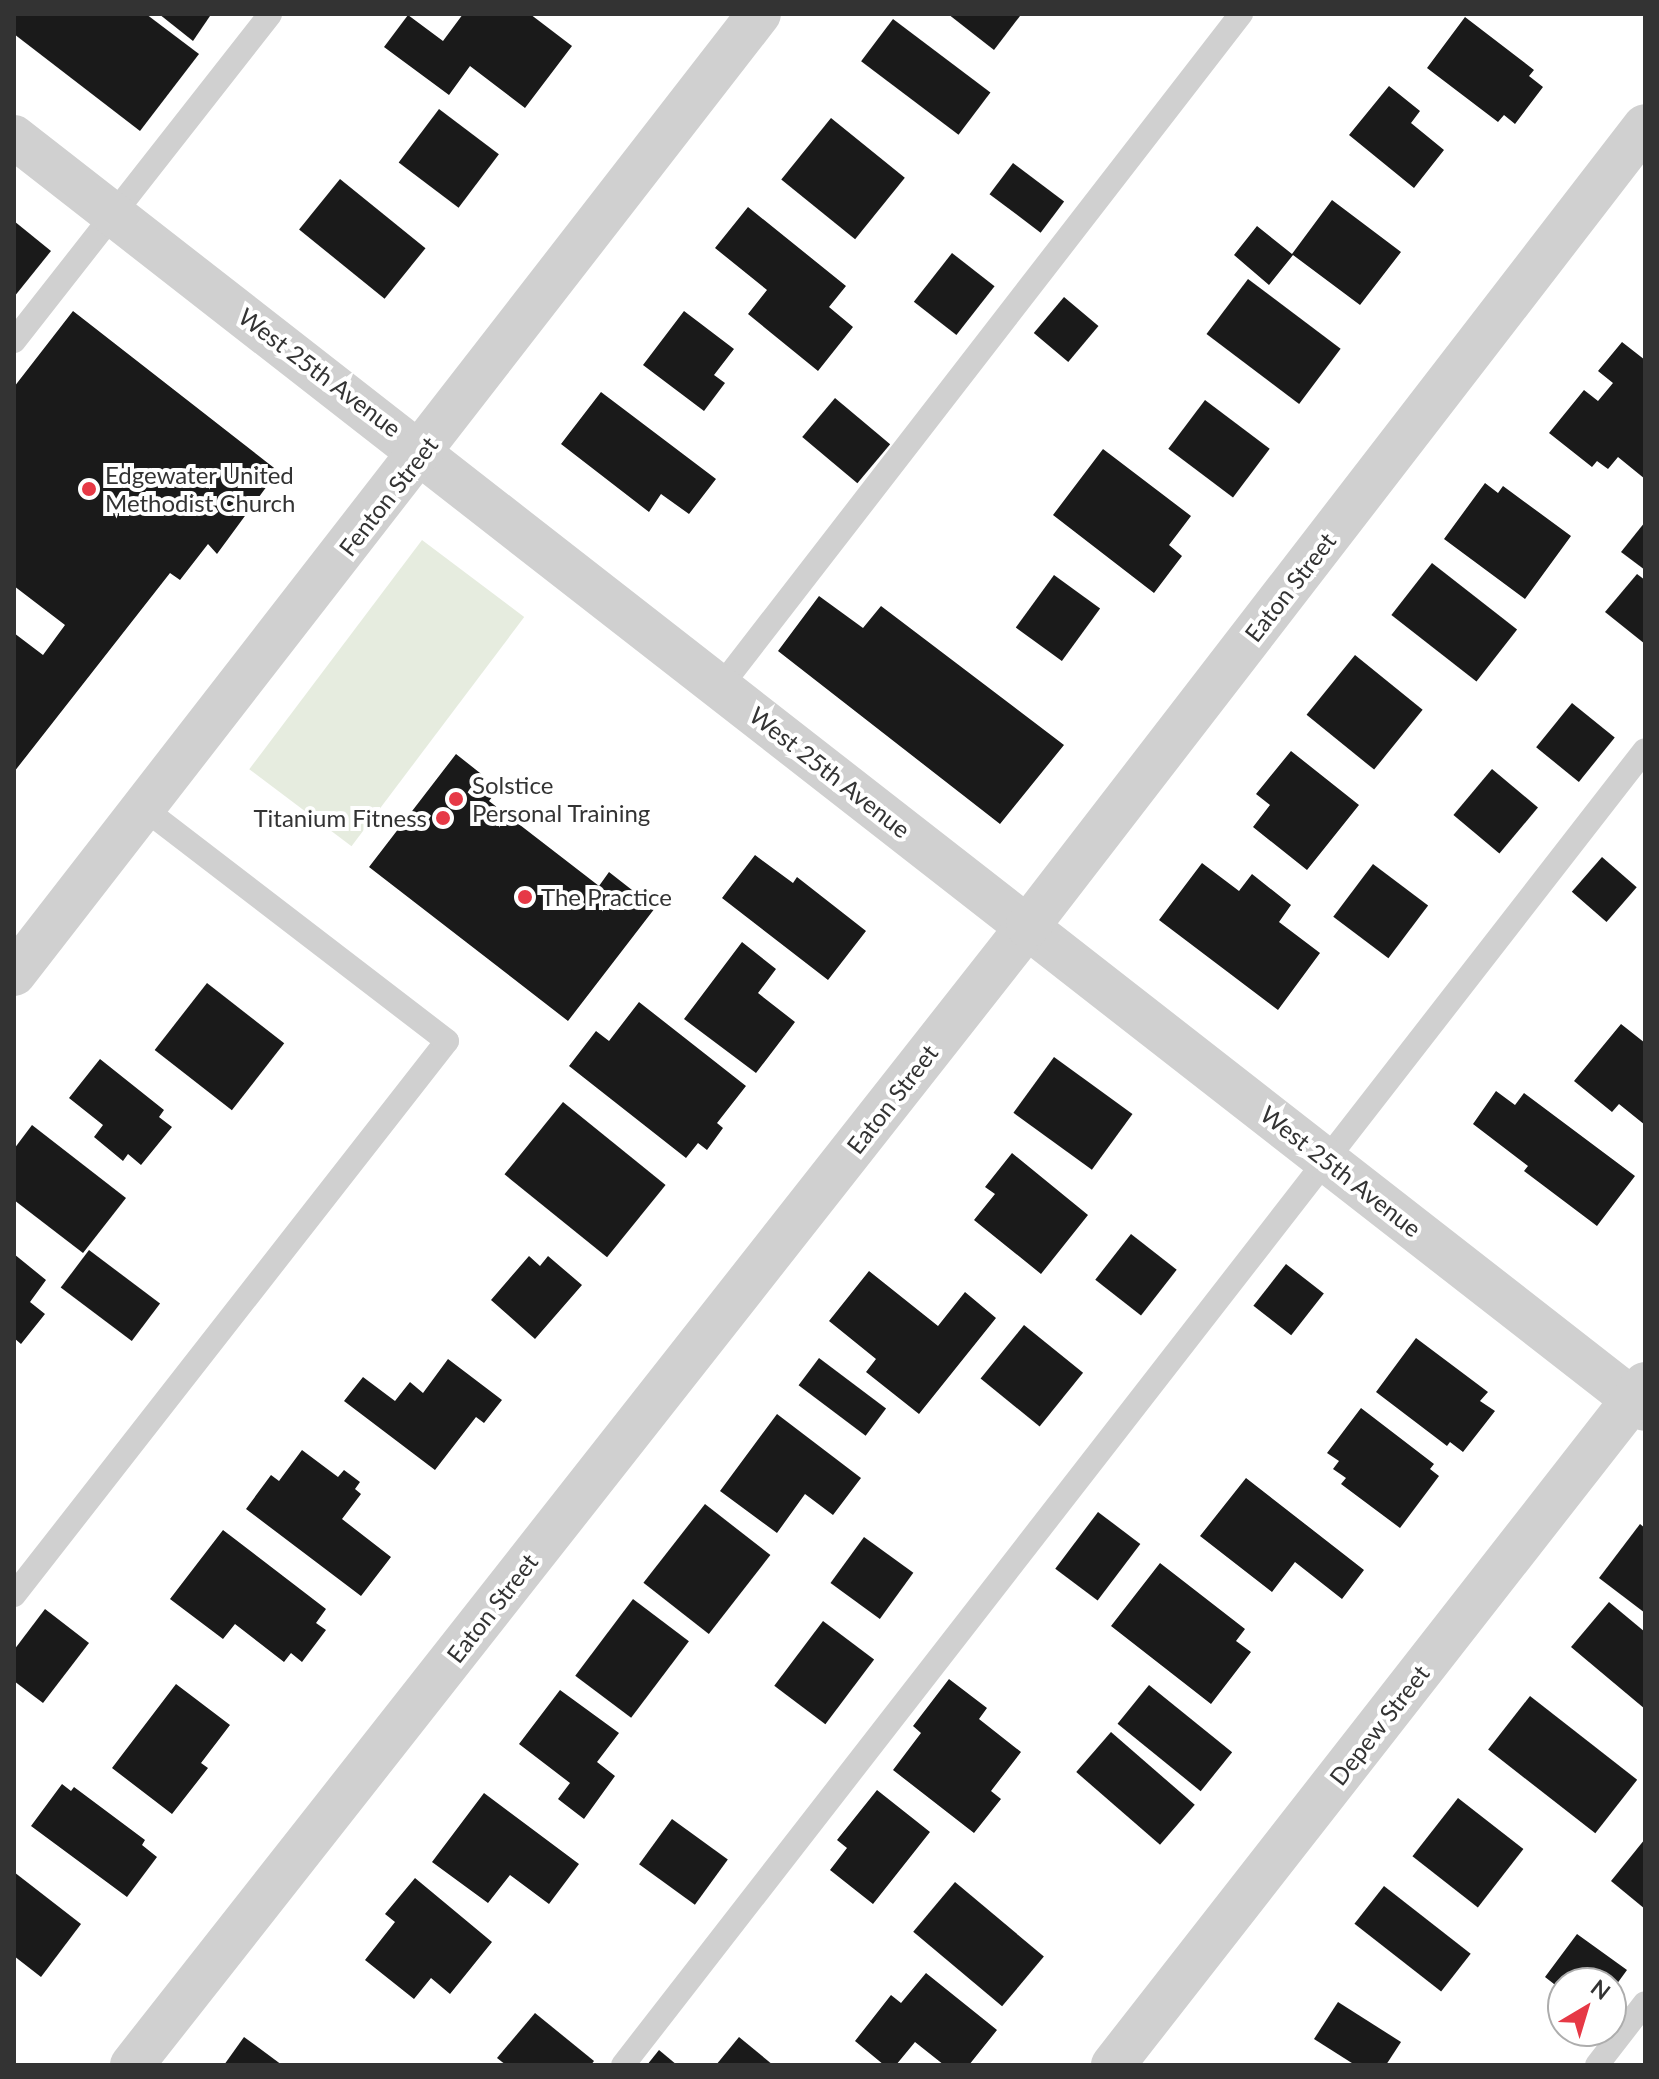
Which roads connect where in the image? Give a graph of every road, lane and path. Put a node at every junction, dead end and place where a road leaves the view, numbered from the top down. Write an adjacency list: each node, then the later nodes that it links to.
1 (270, 14): 6 (lane)
2 (759, 14): 8 (street, Fenton Street)
3 (1241, 14): 9 (lane)
4 (1645, 126): 12 (street, Eaton Street)
5 (14, 137): 6 (street, West 25th Avenue)
6 (113, 213): 7 (lane); 8 (street, West 25th Avenue)
7 (14, 341)
8 (423, 451): 9 (street, West 25th Avenue); 11 (street, Fenton Street)
9 (721, 686): 12 (street, West 25th Avenue)
10 (1645, 750): 14 (lane)
11 (145, 809): 13 (street, Fenton Street); 16 (lane)
12 (1028, 926): 14 (street, West 25th Avenue); 18 (street, Eaton Street)
13 (14, 974)
14 (1326, 1160): 15 (street, West 25th Avenue); 19 (lane)
15 (1641, 1398): 20 (street, Depew Street)
16 (14, 1595)
17 (1645, 2003): 21 (lane)
18 (132, 2065)
19 (623, 2065)
20 (1113, 2065)
21 (1597, 2065)

